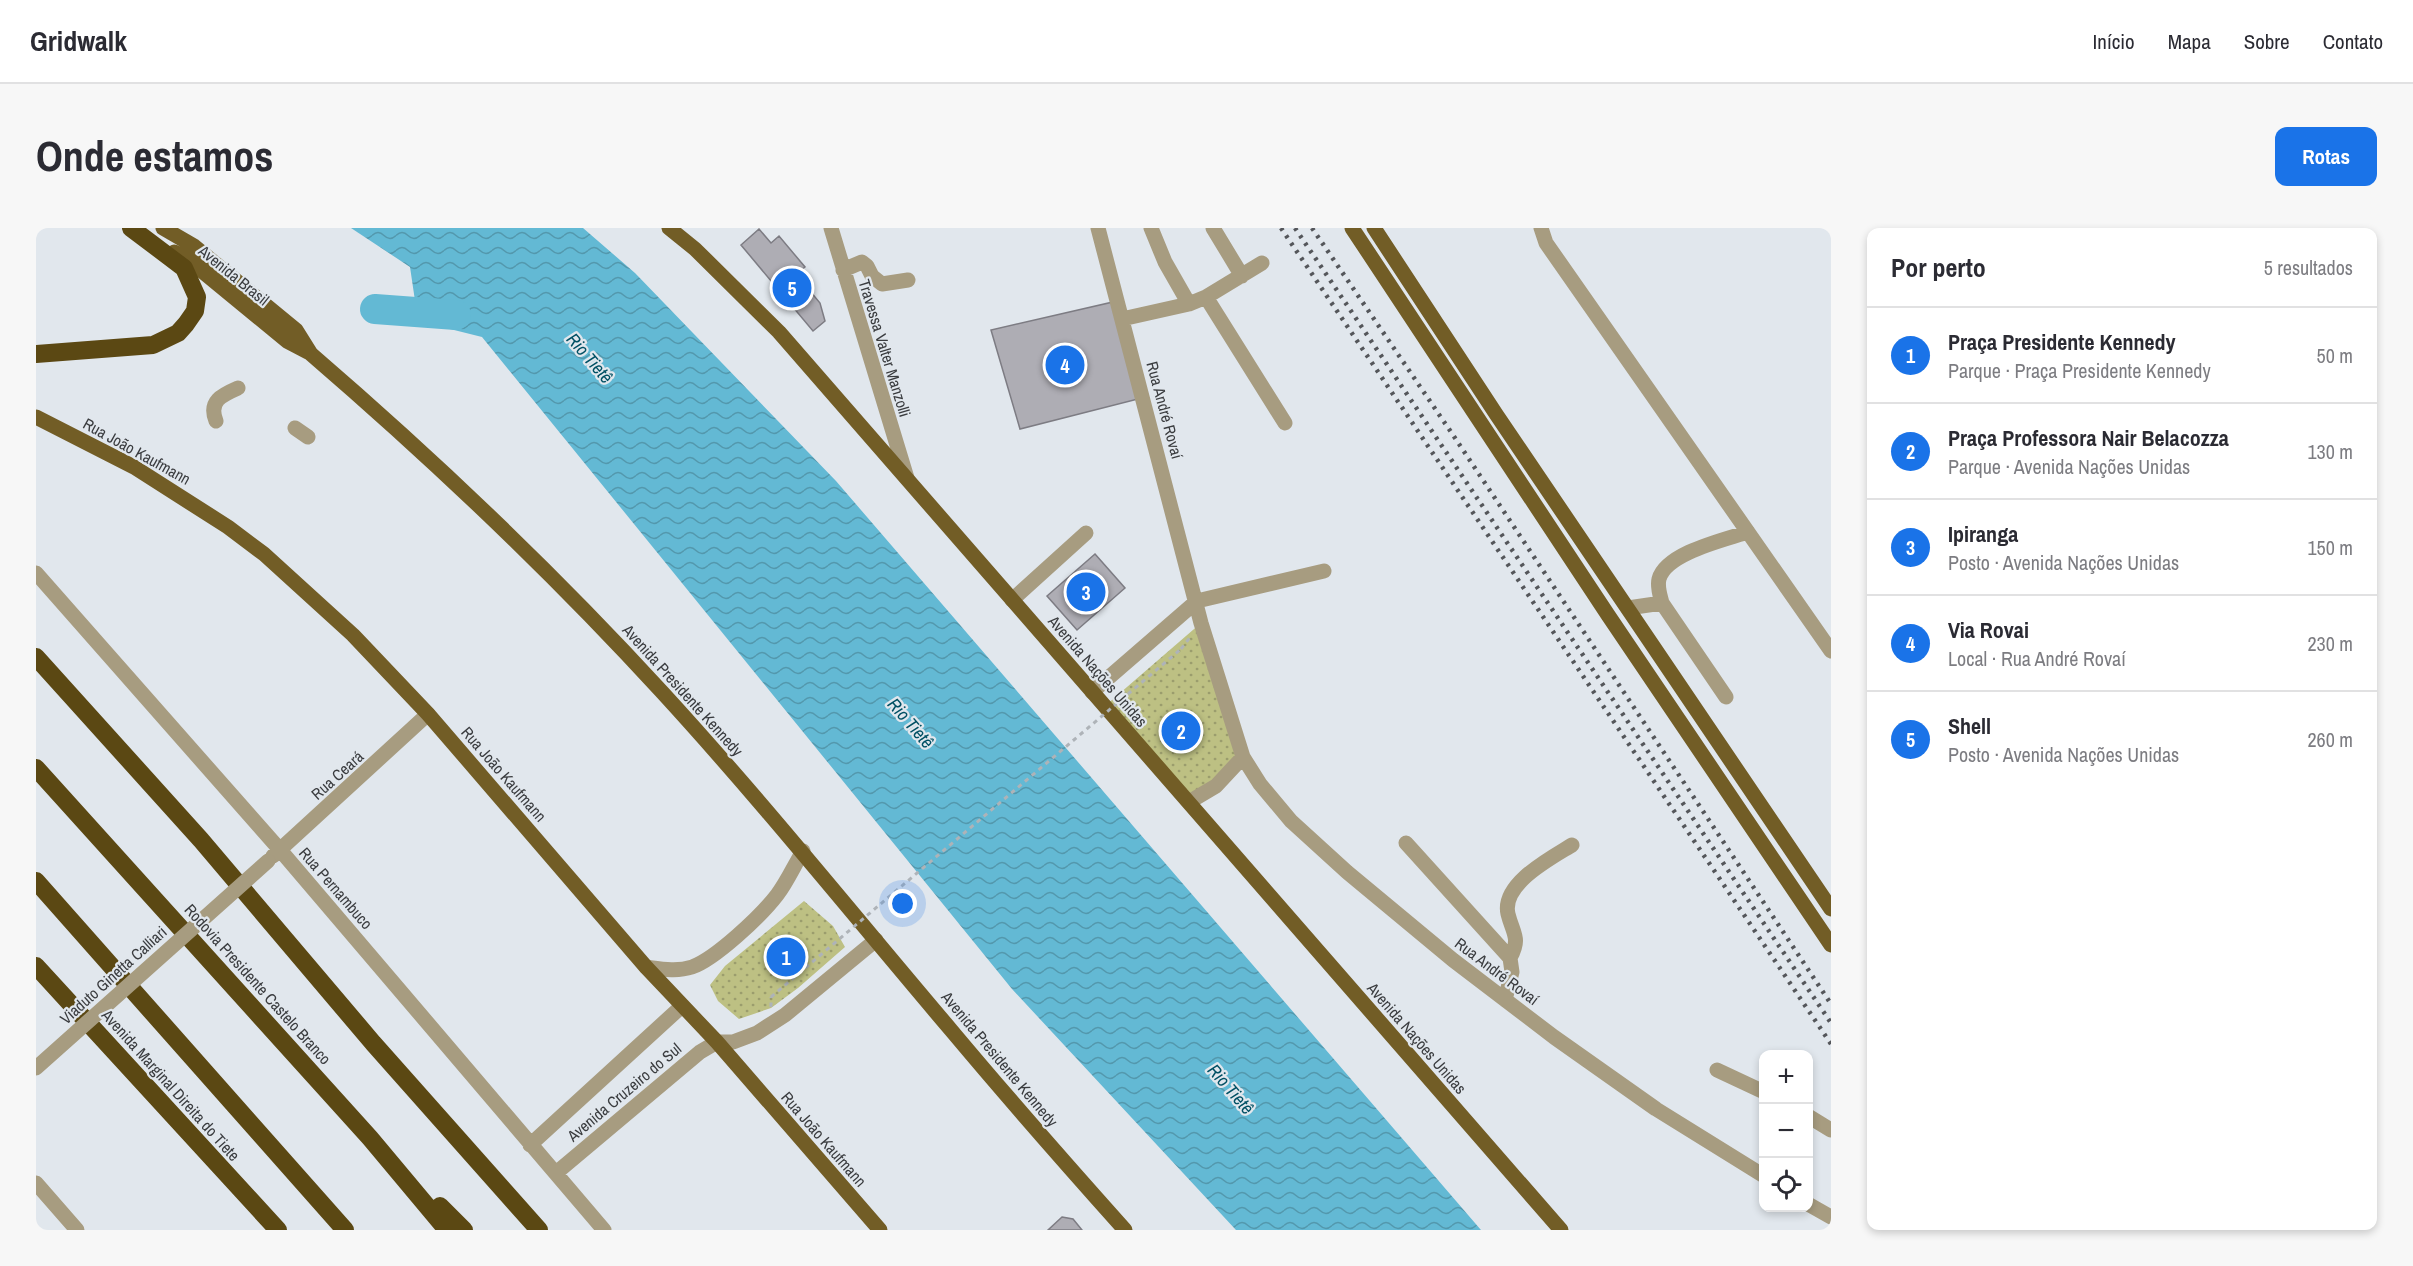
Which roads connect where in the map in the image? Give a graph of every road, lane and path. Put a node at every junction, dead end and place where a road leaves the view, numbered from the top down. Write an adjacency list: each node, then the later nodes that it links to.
1 (131, 228): 20 (highway); 21 (main road, Avenida Brasil)
2 (163, 228): 21 (main road, Avenida Presidente Kennedy)
3 (669, 228): 12 (main road, Avenida Nações Unidas)
4 (682, 228): 12 (street)
5 (831, 228): 14 (street, Travessa Valter Manzolli)
6 (1098, 228): 19 (street, Rua André Rovaí)
7 (1151, 228): 18 (street)
8 (1213, 228): 15 (street)
9 (1352, 228): 54 (main road)
10 (1374, 228): 36 (main road)
11 (1541, 228): 29 (street)
12 (695, 249): 28 (main road, Avenida Nações Unidas)
13 (1262, 263): 15 (street)
14 (843, 270): 16 (street); 28 (street, Travessa Valter Manzolli)
15 (1242, 276): 17 (street)
16 (908, 280)
17 (1206, 297): 18 (street); 25 (street)
18 (1189, 304): 19 (street)
19 (1122, 319): 34 (street, Rua André Rovaí)
20 (36, 354)
21 (311, 354): 49 (main road, Avenida Presidente Kennedy)
22 (238, 388): 24 (street)
23 (36, 417): 42 (main road, Rua João Kaufmann)
24 (216, 421)
25 (1285, 423)
26 (295, 428): 27 (street)
27 (308, 437)
28 (907, 478): 33 (main road, Avenida Nações Unidas)
29 (1748, 532): 35 (street); 38 (street)
30 (1086, 533): 33 (street)
31 (1324, 571): 34 (street)
32 (36, 573): 48 (street, Rua Pernambuco)
33 (1012, 600): 40 (main road, Avenida Nações Unidas)
34 (1197, 601): 40 (street); 43 (street, Rua André Rovaí)
35 (1662, 603): 36 (street); 41 (street)
36 (1628, 608): 52 (main road)
37 (1181, 649): 58 (path, bridge)
38 (1831, 651)
39 (36, 657): 79 (highway)
40 (1092, 692): 45 (main road, Avenida Nações Unidas)
41 (1726, 697)
42 (428, 714): 48 (street, Rua Ceará); 57 (main road, Rua João Kaufmann)
43 (1242, 757): 45 (street); 59 (street, Rua André Rovaí)
44 (36, 768): 67 (highway, Rodovia Presidente Castelo Branco)
45 (1189, 802): 83 (main road, Avenida Nações Unidas)
46 (1406, 843): 55 (street)
47 (1572, 845): 55 (street)
48 (281, 851): 50 (street, Rua Ceará); 68 (street, Rua Pernambuco)
49 (803, 851): 53 (main road, Avenida Presidente Kennedy); 57 (street)
50 (268, 861): 62 (street, Viaduto Ginetta Calliari, bridge)
51 (36, 881): 76 (highway)
52 (1831, 909)
53 (876, 940): 61 (street); 82 (main road, Avenida Presidente Kennedy)
54 (1831, 945)
55 (1510, 958): 59 (street)
56 (36, 966): 75 (highway, Avenida Marginal Direita do Tiete)
57 (646, 967): 60 (main road, Rua João Kaufmann)
58 (771, 997)
59 (1505, 1000): 70 (street, Rua André Rovaí)
60 (682, 1006): 61 (main road, Rua João Kaufmann); 68 (street, Avenida Cruzeiro do Sul)
61 (717, 1042): 69 (street, Avenida Cruzeiro do Sul); 81 (main road, Rua João Kaufmann)
62 (36, 1068)
63 (1717, 1070): 64 (street)
64 (1759, 1090)
65 (1813, 1119): 66 (street)
66 (1831, 1130)
67 (370, 1138): 77 (highway, Rodovia Presidente Castelo Branco); 78 (highway)
68 (530, 1146): 69 (street, Rua Pernambuco)
69 (556, 1173): 80 (street, Rua Pernambuco)
70 (1759, 1173)
71 (36, 1183): 74 (street)
72 (1813, 1206): 73 (street)
73 (1831, 1217)
74 (77, 1230)
75 (278, 1230)
76 (345, 1230)
77 (447, 1230)
78 (464, 1230)
79 (539, 1230)
80 (604, 1230)
81 (880, 1230)
82 (1125, 1230)
83 (1561, 1230)

